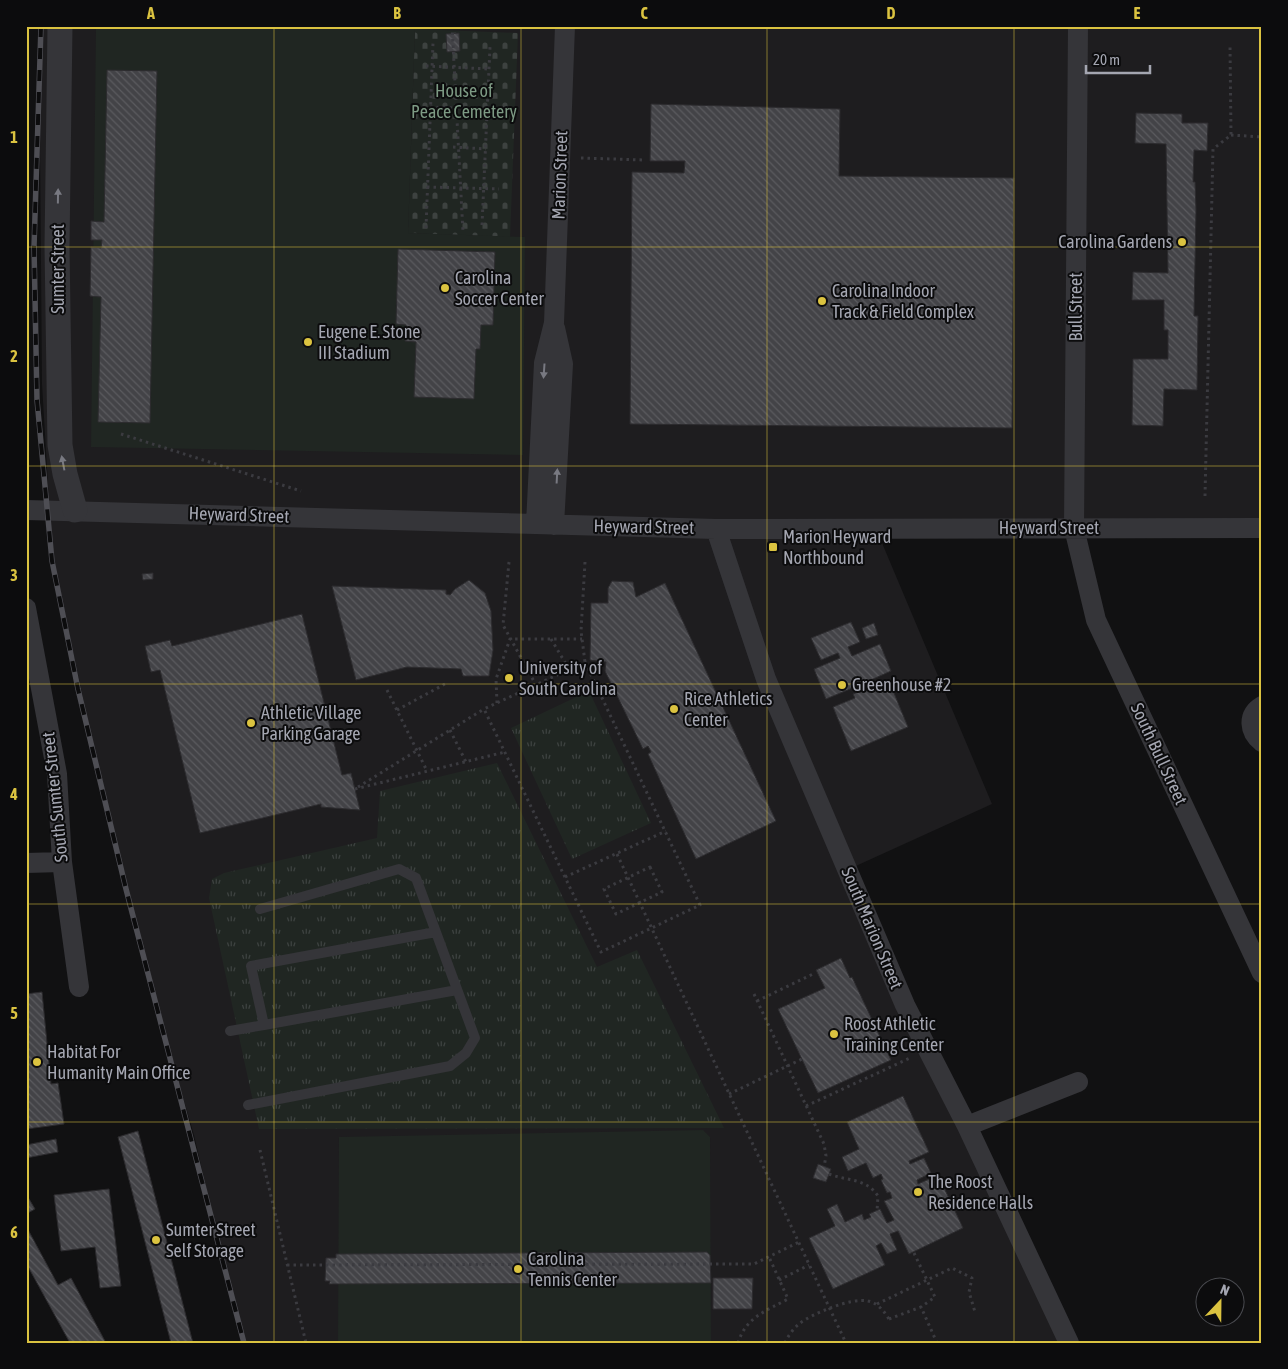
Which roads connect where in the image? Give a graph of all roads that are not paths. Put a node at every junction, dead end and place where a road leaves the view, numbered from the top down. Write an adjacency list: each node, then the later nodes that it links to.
1 (60, 26): 5 (street, Sumter Street, one-way to 1)
2 (565, 26): 6 (street, Marion Street)
3 (1078, 26): 7 (street, Bull Street)
4 (26, 510): 5 (street, Heyward Street)
5 (75, 510): 6 (street, Heyward Street)
6 (545, 525): 9 (street, Heyward Street)
7 (1074, 528): 8 (street, Heyward Street); 9 (street, Heyward Street); 17 (street, South Bull Street)
8 (1262, 528)
9 (716, 529): 24 (street, South Marion Street)
10 (26, 608): 13 (street, South Sumter Street)
11 (1262, 706): 12 (street)
12 (1262, 742)
13 (62, 862): 14 (street); 18 (street, South Sumter Street)
14 (26, 863)
15 (260, 909): 16 (lane)
16 (436, 932): 19 (lane); 20 (lane)
17 (1262, 973)
18 (79, 987)
19 (457, 990): 20 (lane); 23 (lane)
20 (264, 1025): 21 (lane)
21 (230, 1031)
22 (1078, 1082): 24 (street)
23 (248, 1105)
24 (967, 1126): 25 (street, South Marion Street)
25 (1069, 1343)

